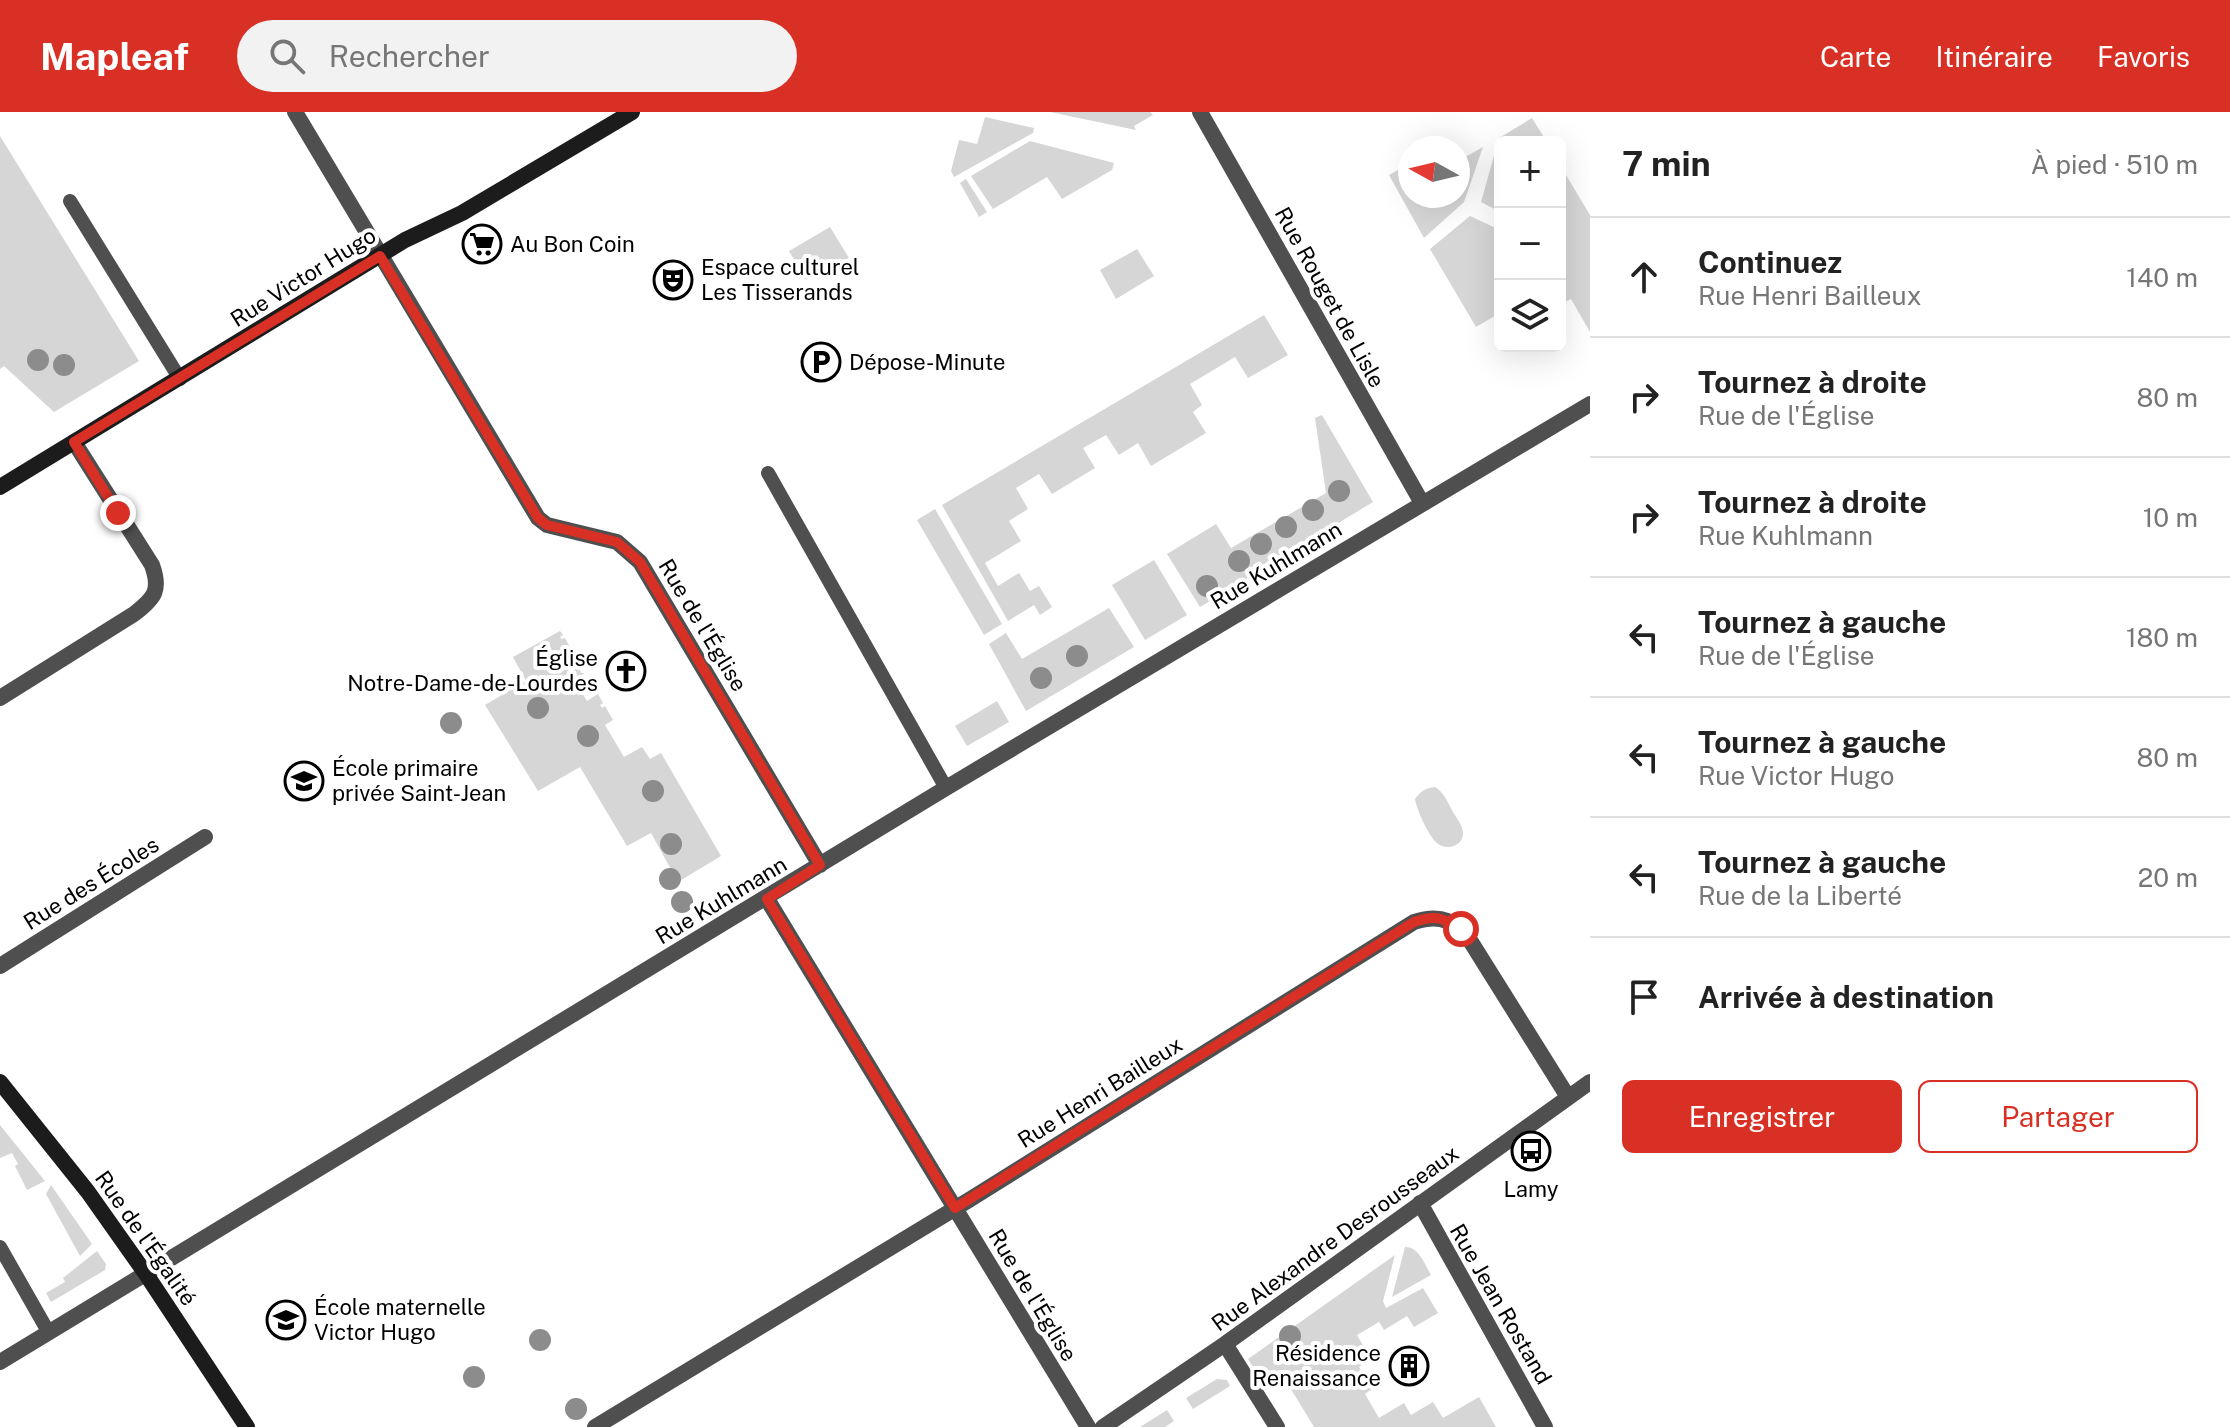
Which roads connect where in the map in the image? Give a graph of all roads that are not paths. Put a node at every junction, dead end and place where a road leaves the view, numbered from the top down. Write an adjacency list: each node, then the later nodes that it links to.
1 (295, 112): 5 (street, Rue de l'Église)
2 (1200, 112): 11 (street, Rue Rouget de Lisle)
3 (624, 114): 5 (street, Rue Victor Hugo)
4 (70, 201): 6 (lane)
5 (380, 256): 6 (street, Rue Victor Hugo); 15 (street, Rue de l'Église)
6 (180, 379): 8 (street, Rue Victor Hugo)
7 (1590, 404): 11 (street, Rue Kuhlmann)
8 (74, 442): 10 (street, Rue Victor Hugo); 12 (street)
9 (768, 473): 13 (lane)
10 (0, 487)
11 (1422, 503): 13 (street, Rue Kuhlmann)
12 (0, 698)
13 (946, 788): 15 (street, Rue Kuhlmann)
14 (205, 837): 17 (street, Rue des Écoles)
15 (820, 865): 16 (street, Rue Kuhlmann)
16 (767, 899): 22 (street, Rue de l'Église); 24 (street, Rue Kuhlmann)
17 (0, 966)
18 (0, 1082): 24 (street, Rue de l'Égalité)
19 (1590, 1082): 20 (street, Rue Alexandre Desrousseaux)
20 (1568, 1097): 21 (street, Rue Alexandre Desrousseaux); 22 (street, Rue Henri Bailleux)
21 (1420, 1203): 26 (street, Rue Alexandre Desrousseaux); 33 (street, Rue Jean Rostand)
22 (955, 1208): 29 (street, Rue Henri Bailleux); 30 (street, Rue de l'Église)
23 (0, 1247): 25 (lane)
24 (146, 1274): 25 (street, Rue Kuhlmann); 28 (street, Rue de l'Égalité)
25 (49, 1333): 27 (street, Rue Kuhlmann)
26 (1225, 1344): 31 (street, Rue Alexandre Desrousseaux); 32 (street)
27 (0, 1362)
28 (247, 1427)
29 (595, 1427)
30 (1088, 1427)
31 (1103, 1427)
32 (1277, 1427)
33 (1545, 1427)

